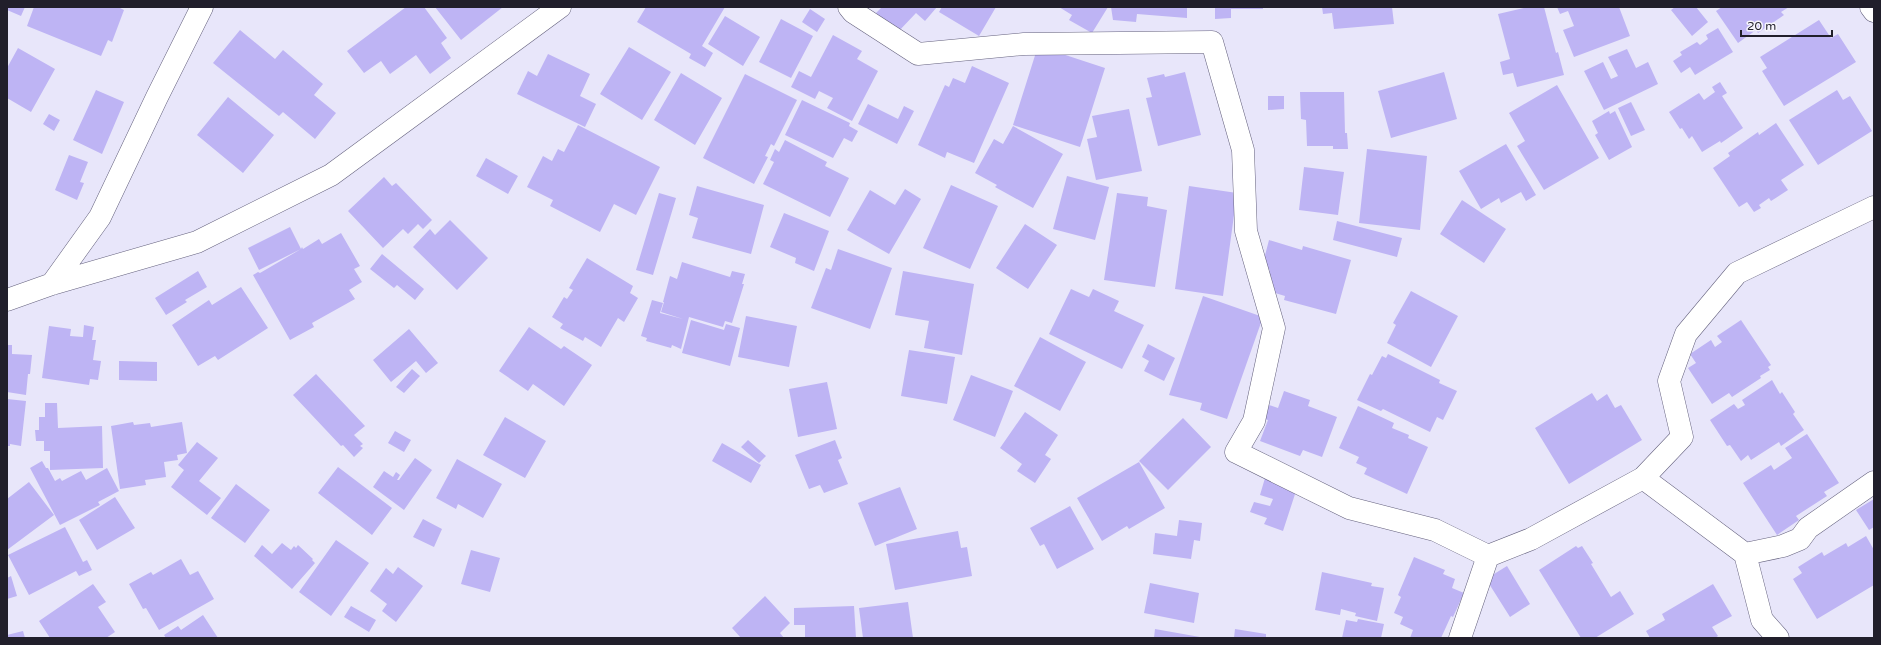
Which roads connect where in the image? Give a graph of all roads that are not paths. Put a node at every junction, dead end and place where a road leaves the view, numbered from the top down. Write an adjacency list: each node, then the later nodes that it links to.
1 (202, 7): 7 (street)
2 (560, 7): 7 (street)
3 (849, 7): 12 (street)
4 (1872, 7): 5 (street)
5 (1874, 11)
6 (1874, 207): 9 (street)
7 (52, 284): 8 (street)
8 (7, 300)
9 (1643, 478): 11 (street); 12 (street)
10 (1874, 482): 11 (street)
11 (1745, 554): 14 (street)
12 (1488, 556): 13 (street)
13 (1460, 638)
14 (1778, 638)

